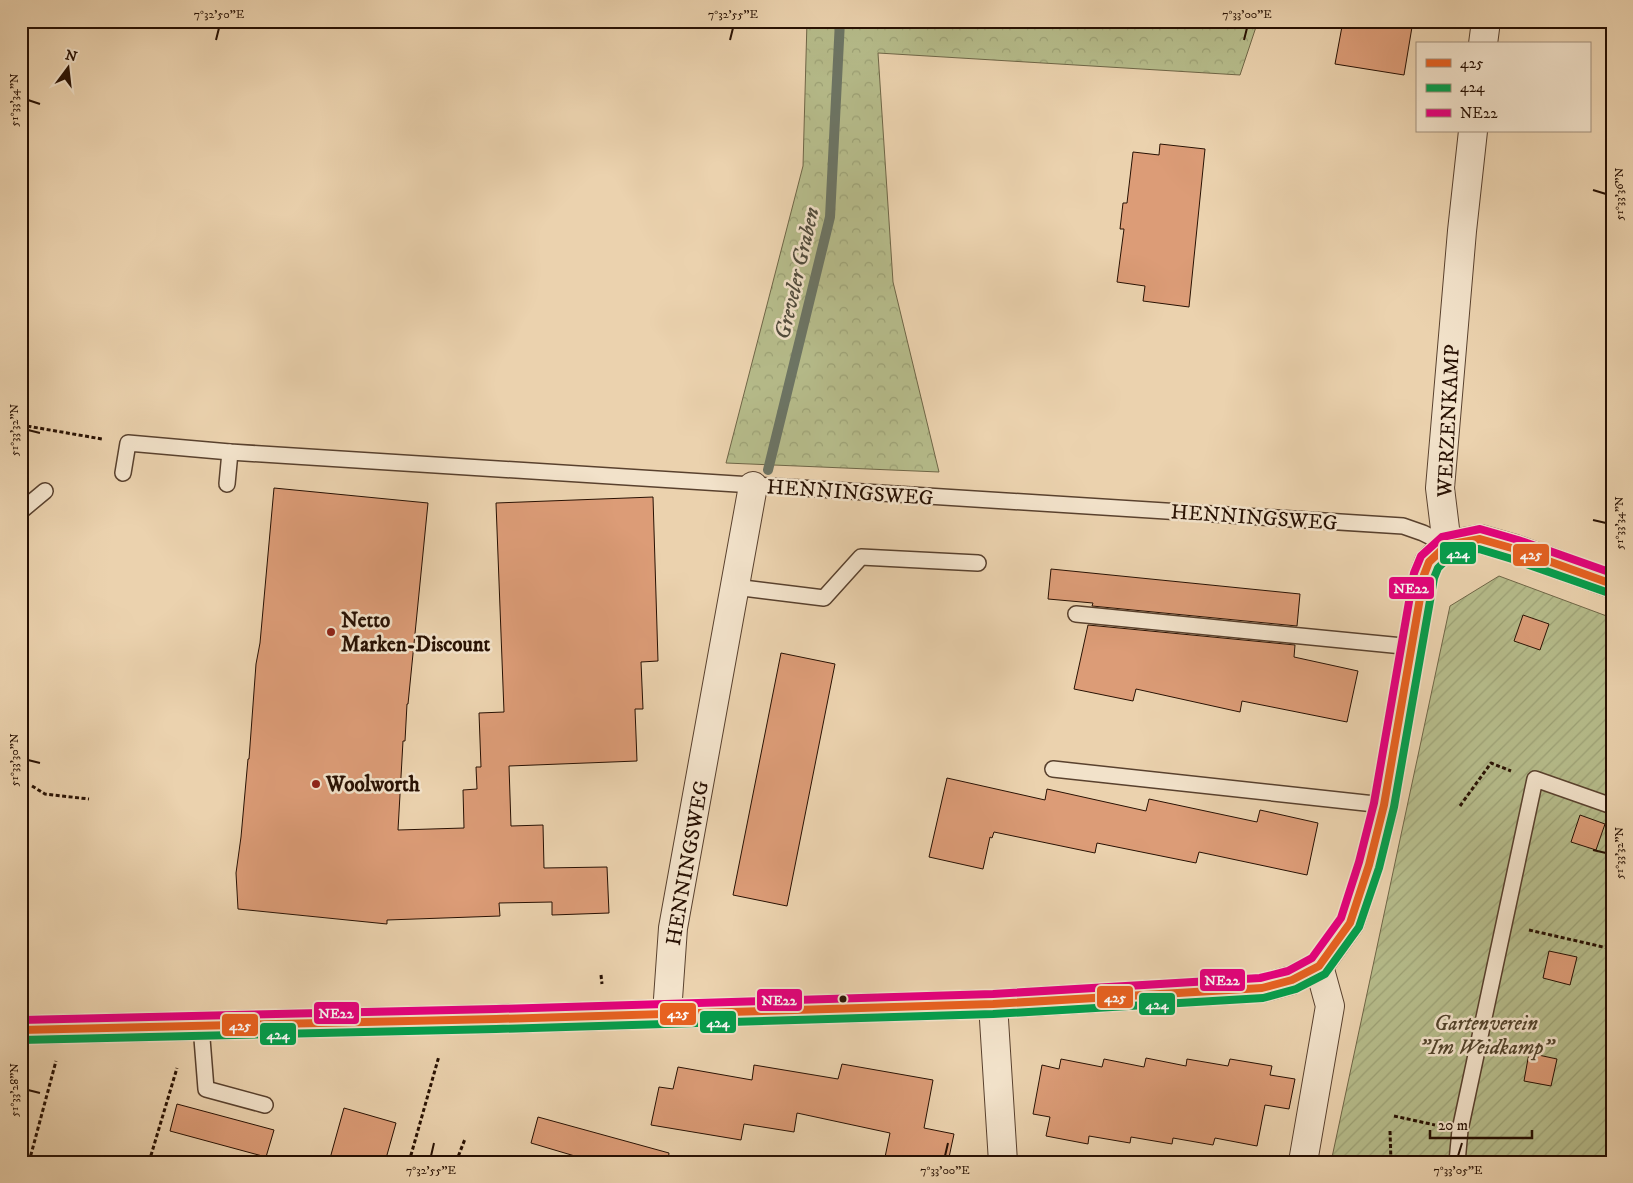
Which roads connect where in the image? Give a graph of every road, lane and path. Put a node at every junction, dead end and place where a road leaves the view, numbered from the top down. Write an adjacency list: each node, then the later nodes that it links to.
1 (1486, 21): 2 (street)
2 (1483, 42)
3 (1473, 132): 12 (street, WERZENKAMP)
4 (21, 425): 5 (path)
5 (128, 443): 6 (lane); 7 (lane)
6 (230, 452): 8 (lane); 9 (lane)
7 (124, 472)
8 (227, 484)
9 (753, 486): 12 (lane, HENNINGSWEG); 15 (street, HENNINGSWEG)
10 (45, 491): 11 (lane)
11 (21, 511)
12 (1447, 545): 14 (street); 17 (street)
13 (978, 563): 15 (lane)
14 (1612, 584)
15 (735, 587): 29 (street, HENNINGSWEG)
16 (1076, 614): 17 (lane)
17 (1413, 647): 22 (street)
18 (1053, 768): 22 (lane)
19 (1535, 779): 23 (path); 24 (lane); 25 (lane)
20 (32, 786): 21 (path)
21 (89, 799)
22 (1384, 805): 27 (street)
23 (1460, 806)
24 (1612, 806)
25 (1504, 925): 26 (path); 37 (lane)
26 (1612, 949)
27 (1319, 966): 28 (street); 46 (street)
28 (993, 1004): 29 (street); 45 (street)
29 (667, 1013): 30 (street)
30 (201, 1026): 31 (street); 35 (lane)
31 (56, 1029): 32 (street); 41 (path)
32 (21, 1030)
33 (440, 1056): 40 (path)
34 (179, 1062): 42 (path)
35 (265, 1105)
36 (1394, 1116): 37 (path)
37 (1460, 1130): 48 (lane)
38 (1390, 1131): 47 (path)
39 (465, 1139): 44 (path)
40 (410, 1160): 43 (path)
41 (29, 1162)
42 (149, 1162)
43 (423, 1162)
44 (456, 1162)
45 (1003, 1162)
46 (1302, 1162)
47 (1391, 1162)
48 (1456, 1162)

